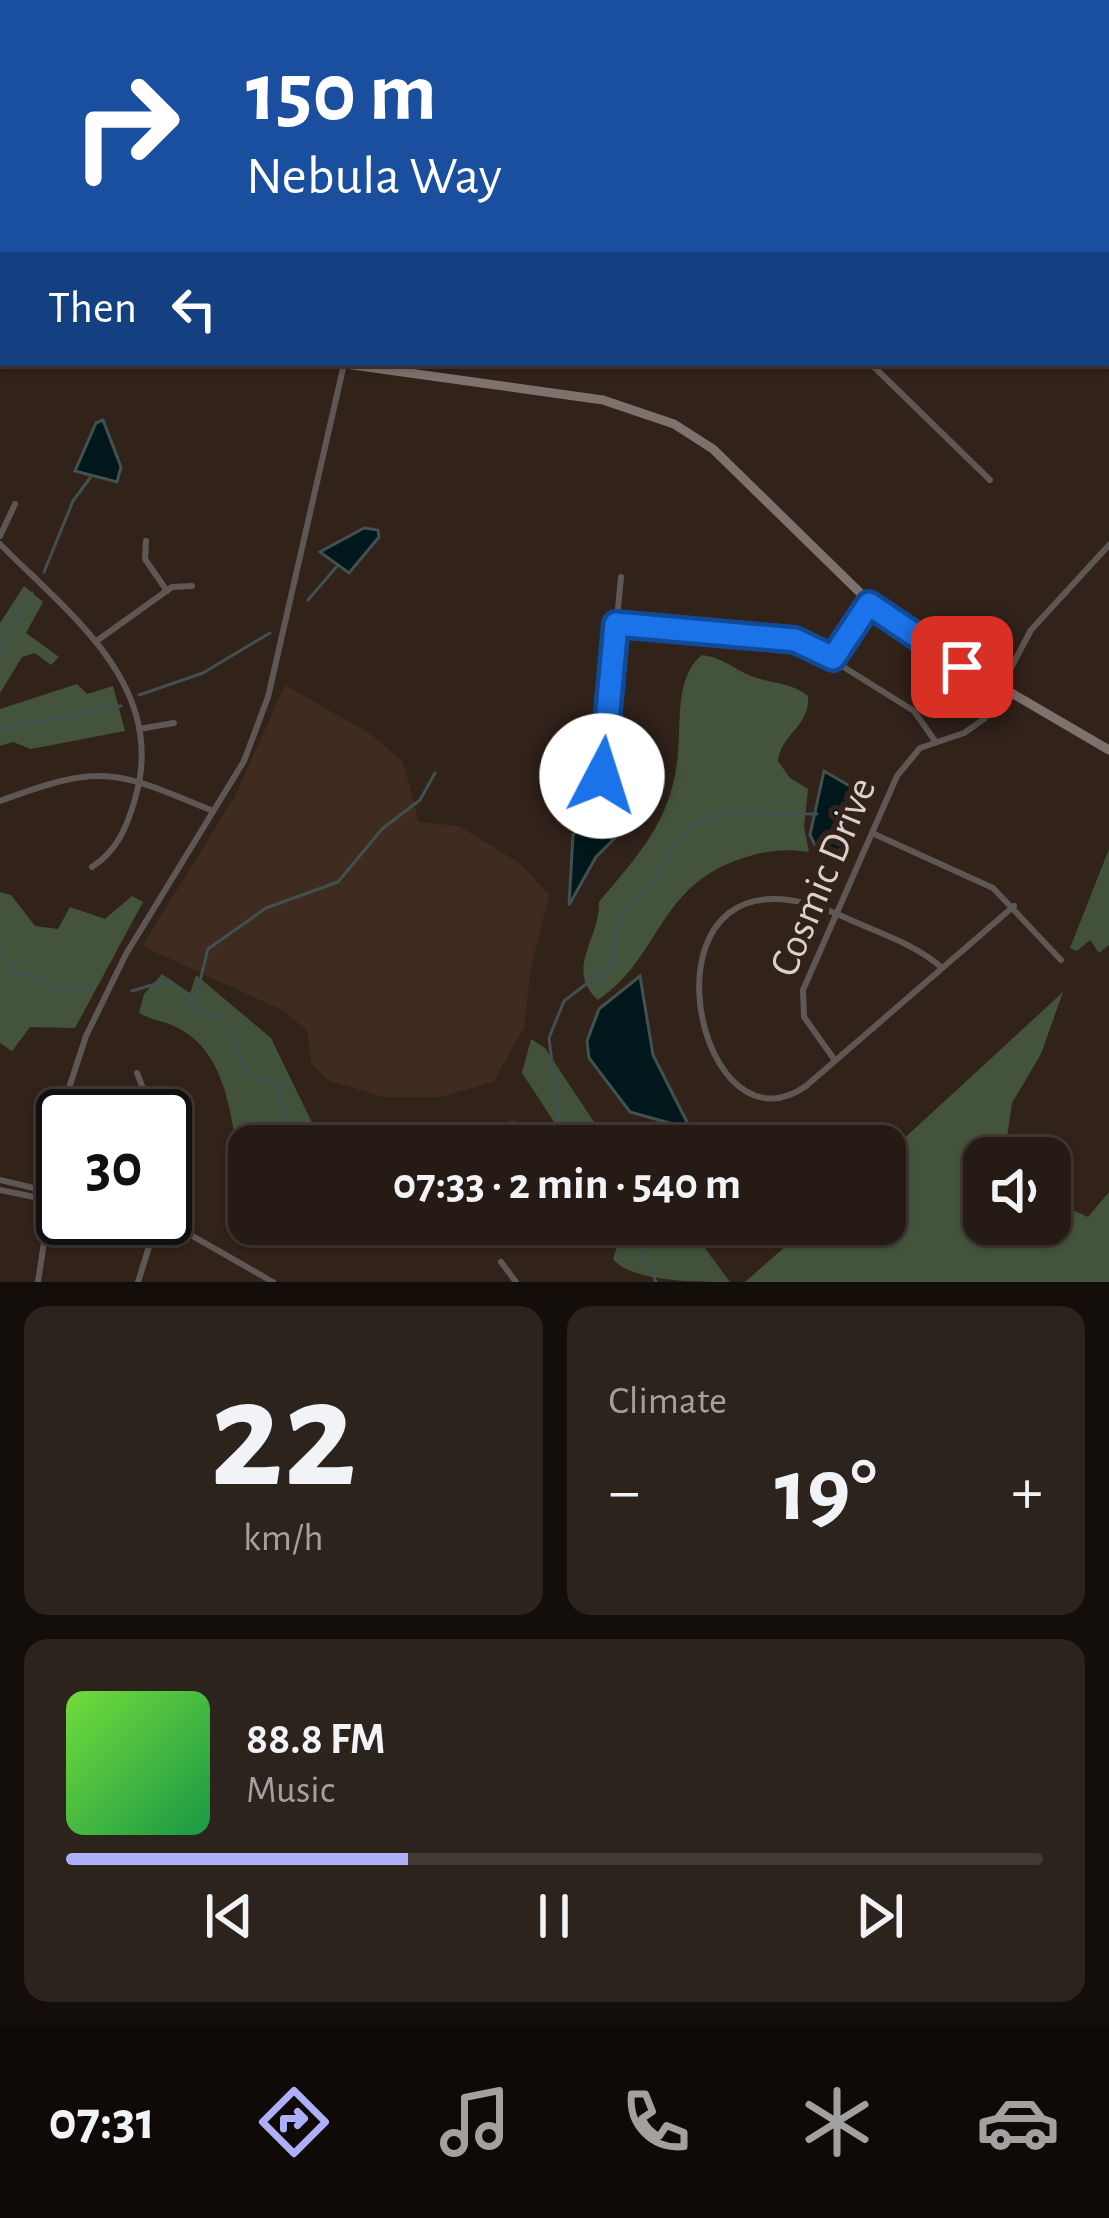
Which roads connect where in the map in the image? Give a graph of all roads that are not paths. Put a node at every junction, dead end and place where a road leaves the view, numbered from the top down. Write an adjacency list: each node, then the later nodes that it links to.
1 (340, 366): 24 (street)
2 (362, 366): 12 (main road)
3 (873, 366): 4 (street)
4 (990, 480)
5 (15, 504): 6 (street)
6 (0, 540): 14 (street)
7 (146, 541): 11 (street)
8 (1109, 545): 16 (street, Cosmic Drive)
9 (621, 577): 13 (street)
10 (192, 586): 11 (street)
11 (167, 591): 14 (street)
12 (869, 604): 15 (street); 16 (main road)
13 (616, 624): 15 (street); 22 (street)
14 (98, 640): 18 (street)
15 (833, 658): 19 (street)
16 (1002, 689): 19 (street, Cosmic Drive); 20 (main road)
17 (174, 723): 18 (street)
18 (140, 729): 21 (street)
19 (935, 741): 25 (street, Cosmic Drive)
20 (1109, 750)
21 (140, 779): 23 (street); 24 (street); 26 (street)
22 (608, 793)
23 (0, 801)
24 (214, 812): 33 (street)
25 (872, 833): 27 (street); 28 (street, Cosmic Drive)
26 (92, 867)
27 (1014, 906): 29 (street); 30 (street)
28 (835, 913): 30 (street); 31 (street, Cosmic Drive); 31 (street)
29 (1060, 960)
30 (942, 968): 31 (street)
31 (835, 1060)
32 (137, 1073): 34 (street)
33 (69, 1089)
34 (143, 1089)
35 (0, 1180): 37 (street)
36 (0, 1190): 38 (street)
37 (36, 1192)
38 (36, 1194)
39 (192, 1238): 45 (street)
40 (42, 1245): 43 (street)
41 (147, 1245): 44 (street)
42 (501, 1262): 46 (street)
43 (38, 1282)
44 (138, 1282)
45 (273, 1282)
46 (516, 1282)

